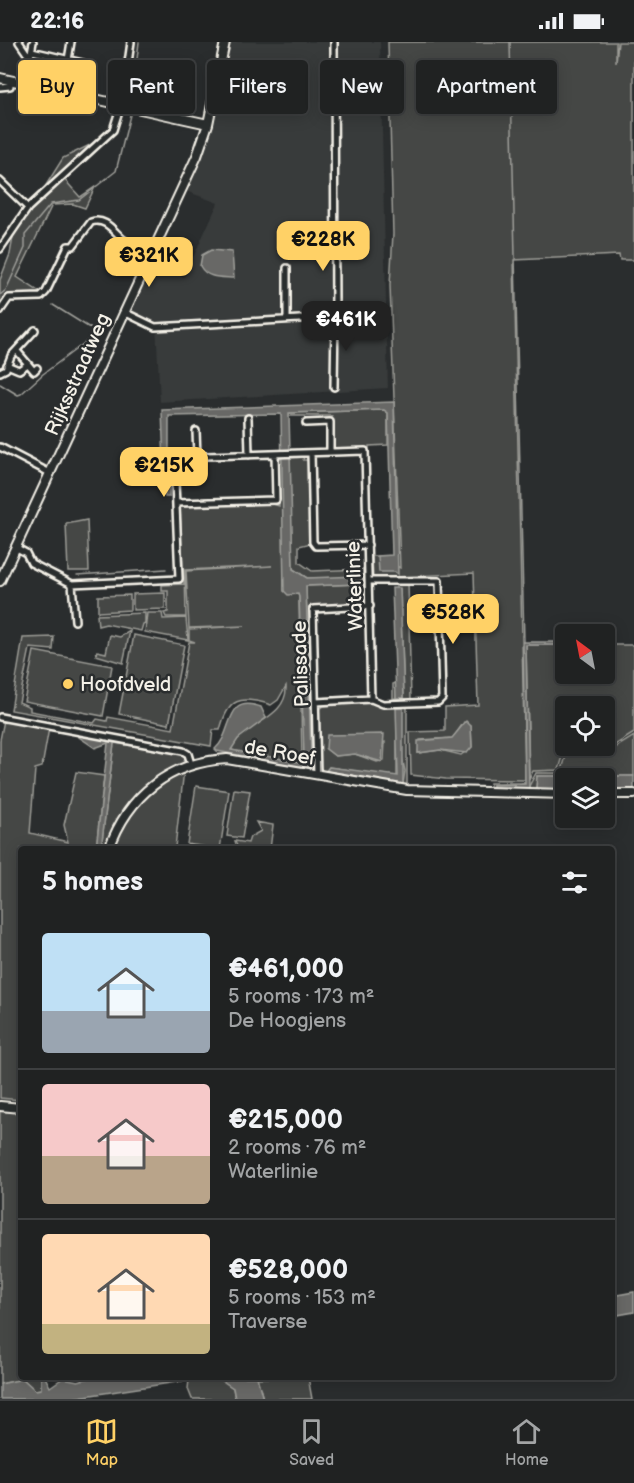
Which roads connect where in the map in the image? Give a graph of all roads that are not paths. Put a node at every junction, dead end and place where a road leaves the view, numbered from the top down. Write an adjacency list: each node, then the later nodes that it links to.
1 (19, 42): 8 (street)
2 (33, 42): 7 (street)
3 (71, 42): 9 (street)
4 (131, 42): 10 (street)
5 (334, 42): 27 (street)
6 (222, 43): 11 (street, Rijksstraatweg)
7 (32, 51): 8 (street); 9 (street)
8 (30, 58)
9 (68, 60)
10 (128, 60)
11 (220, 60)
12 (0, 78): 13 (street)
13 (10, 81): 14 (street); 15 (street)
14 (18, 83)
15 (0, 87)
16 (117, 114): 21 (street)
17 (170, 114): 19 (street)
18 (210, 114): 19 (street, Rijksstraatweg)
19 (208, 124): 23 (street, Rijksstraatweg)
20 (0, 181): 21 (street)
21 (28, 208): 22 (street)
22 (0, 249)
23 (151, 254): 25 (street); 26 (street, Rijksstraatweg)
24 (287, 268): 28 (street)
25 (0, 311)
26 (124, 312): 28 (street); 45 (street, Rijksstraatweg)
27 (335, 316): 28 (street); 35 (street)
28 (287, 319)
29 (35, 330): 30 (street)
30 (17, 351): 31 (street); 32 (street)
31 (28, 364): 32 (street); 33 (street)
32 (7, 365): 34 (street)
33 (37, 368)
34 (0, 372)
35 (334, 387)
36 (248, 418): 43 (street)
37 (306, 423): 40 (street)
38 (196, 431): 44 (street)
39 (0, 447): 45 (street)
40 (330, 452): 41 (street, Waterlinie); 47 (street, Waterlinie)
41 (311, 453): 42 (street, Waterlinie); 47 (street)
42 (278, 454): 43 (street, Waterlinie); 46 (street)
43 (249, 455): 44 (street, Waterlinie)
44 (197, 456): 46 (street, Waterlinie)
45 (48, 472): 48 (street, Rijksstraatweg)
46 (176, 503): 51 (street, Waterlinie)
47 (368, 545): 50 (street, Waterlinie)
48 (15, 547): 49 (street, Rijksstraatweg); 51 (street, Waterlinie)
49 (0, 581)
50 (369, 581): 52 (street, Waterlinie); 54 (street)
51 (72, 584): 53 (street)
52 (370, 606): 54 (street, Waterlinie); 55 (street, Palissade)
53 (75, 621)
54 (371, 699): 55 (street)
55 (316, 702): 58 (street, Palissade)
56 (0, 717): 57 (street)
57 (191, 764): 58 (street, de Roef); 62 (street, de Roef)
58 (317, 775): 59 (street, de Roef)
59 (555, 794)
60 (615, 794): 61 (street)
61 (634, 794)
62 (110, 846)
63 (0, 1106): 64 (street)
64 (18, 1108)

